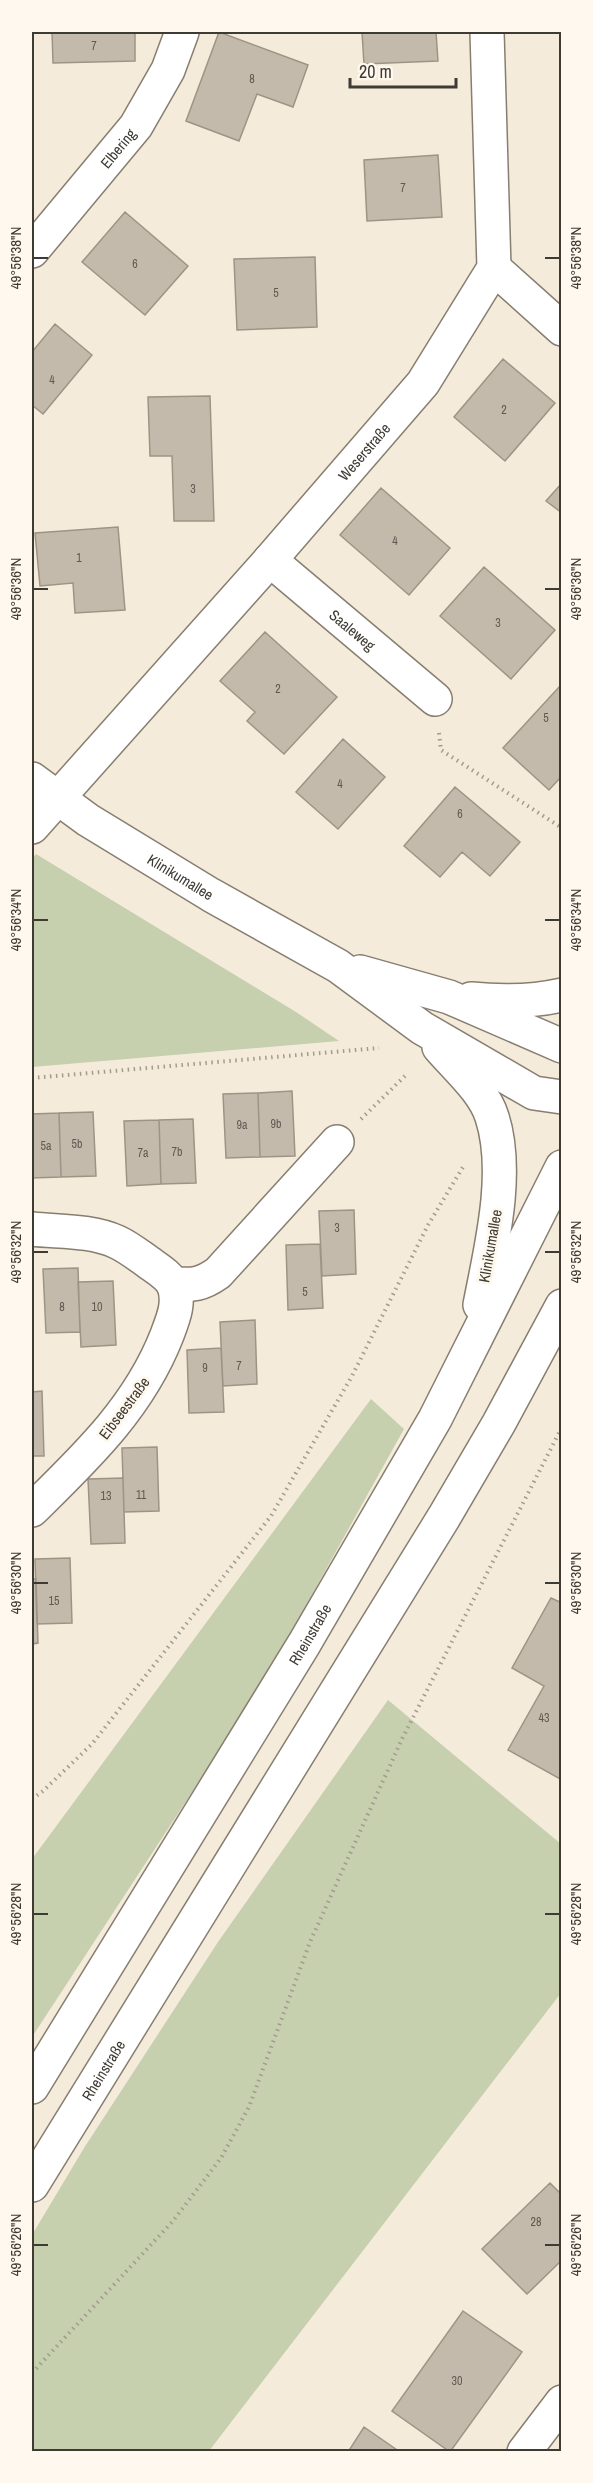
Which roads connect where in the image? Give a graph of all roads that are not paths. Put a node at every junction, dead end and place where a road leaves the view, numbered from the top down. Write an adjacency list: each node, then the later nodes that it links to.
1 (182, 32): 3 (street, Elbering)
2 (487, 32): 4 (street)
3 (32, 251)
4 (494, 268): 5 (street); 6 (street, Weserstraße)
5 (561, 330)
6 (270, 560): 7 (street, Saaleweg); 8 (street, Weserstraße)
7 (435, 699)
8 (44, 788): 9 (street, Weserstraße); 10 (street, Klinikumallee)
9 (32, 827)
10 (338, 966): 12 (street, Klinikumallee); 13 (street, Klinikumallee)
11 (561, 995): 12 (street, Klinikumallee)
12 (448, 997): 14 (street, Klinikumallee)
13 (422, 1028): 15 (street, Klinikumallee); 21 (street, Klinikumallee)
14 (561, 1046)
15 (561, 1097)
16 (337, 1142): 19 (street)
17 (561, 1167): 21 (street, Rheinstraße)
18 (32, 1229): 19 (street)
19 (173, 1284): 22 (street, Eibseestraße)
20 (561, 1306): 24 (street, Rheinstraße)
21 (472, 1344): 23 (street, Rheinstraße)
22 (32, 1510)
23 (32, 2087)
24 (32, 2185)
25 (561, 2402): 26 (street)
26 (530, 2449)

